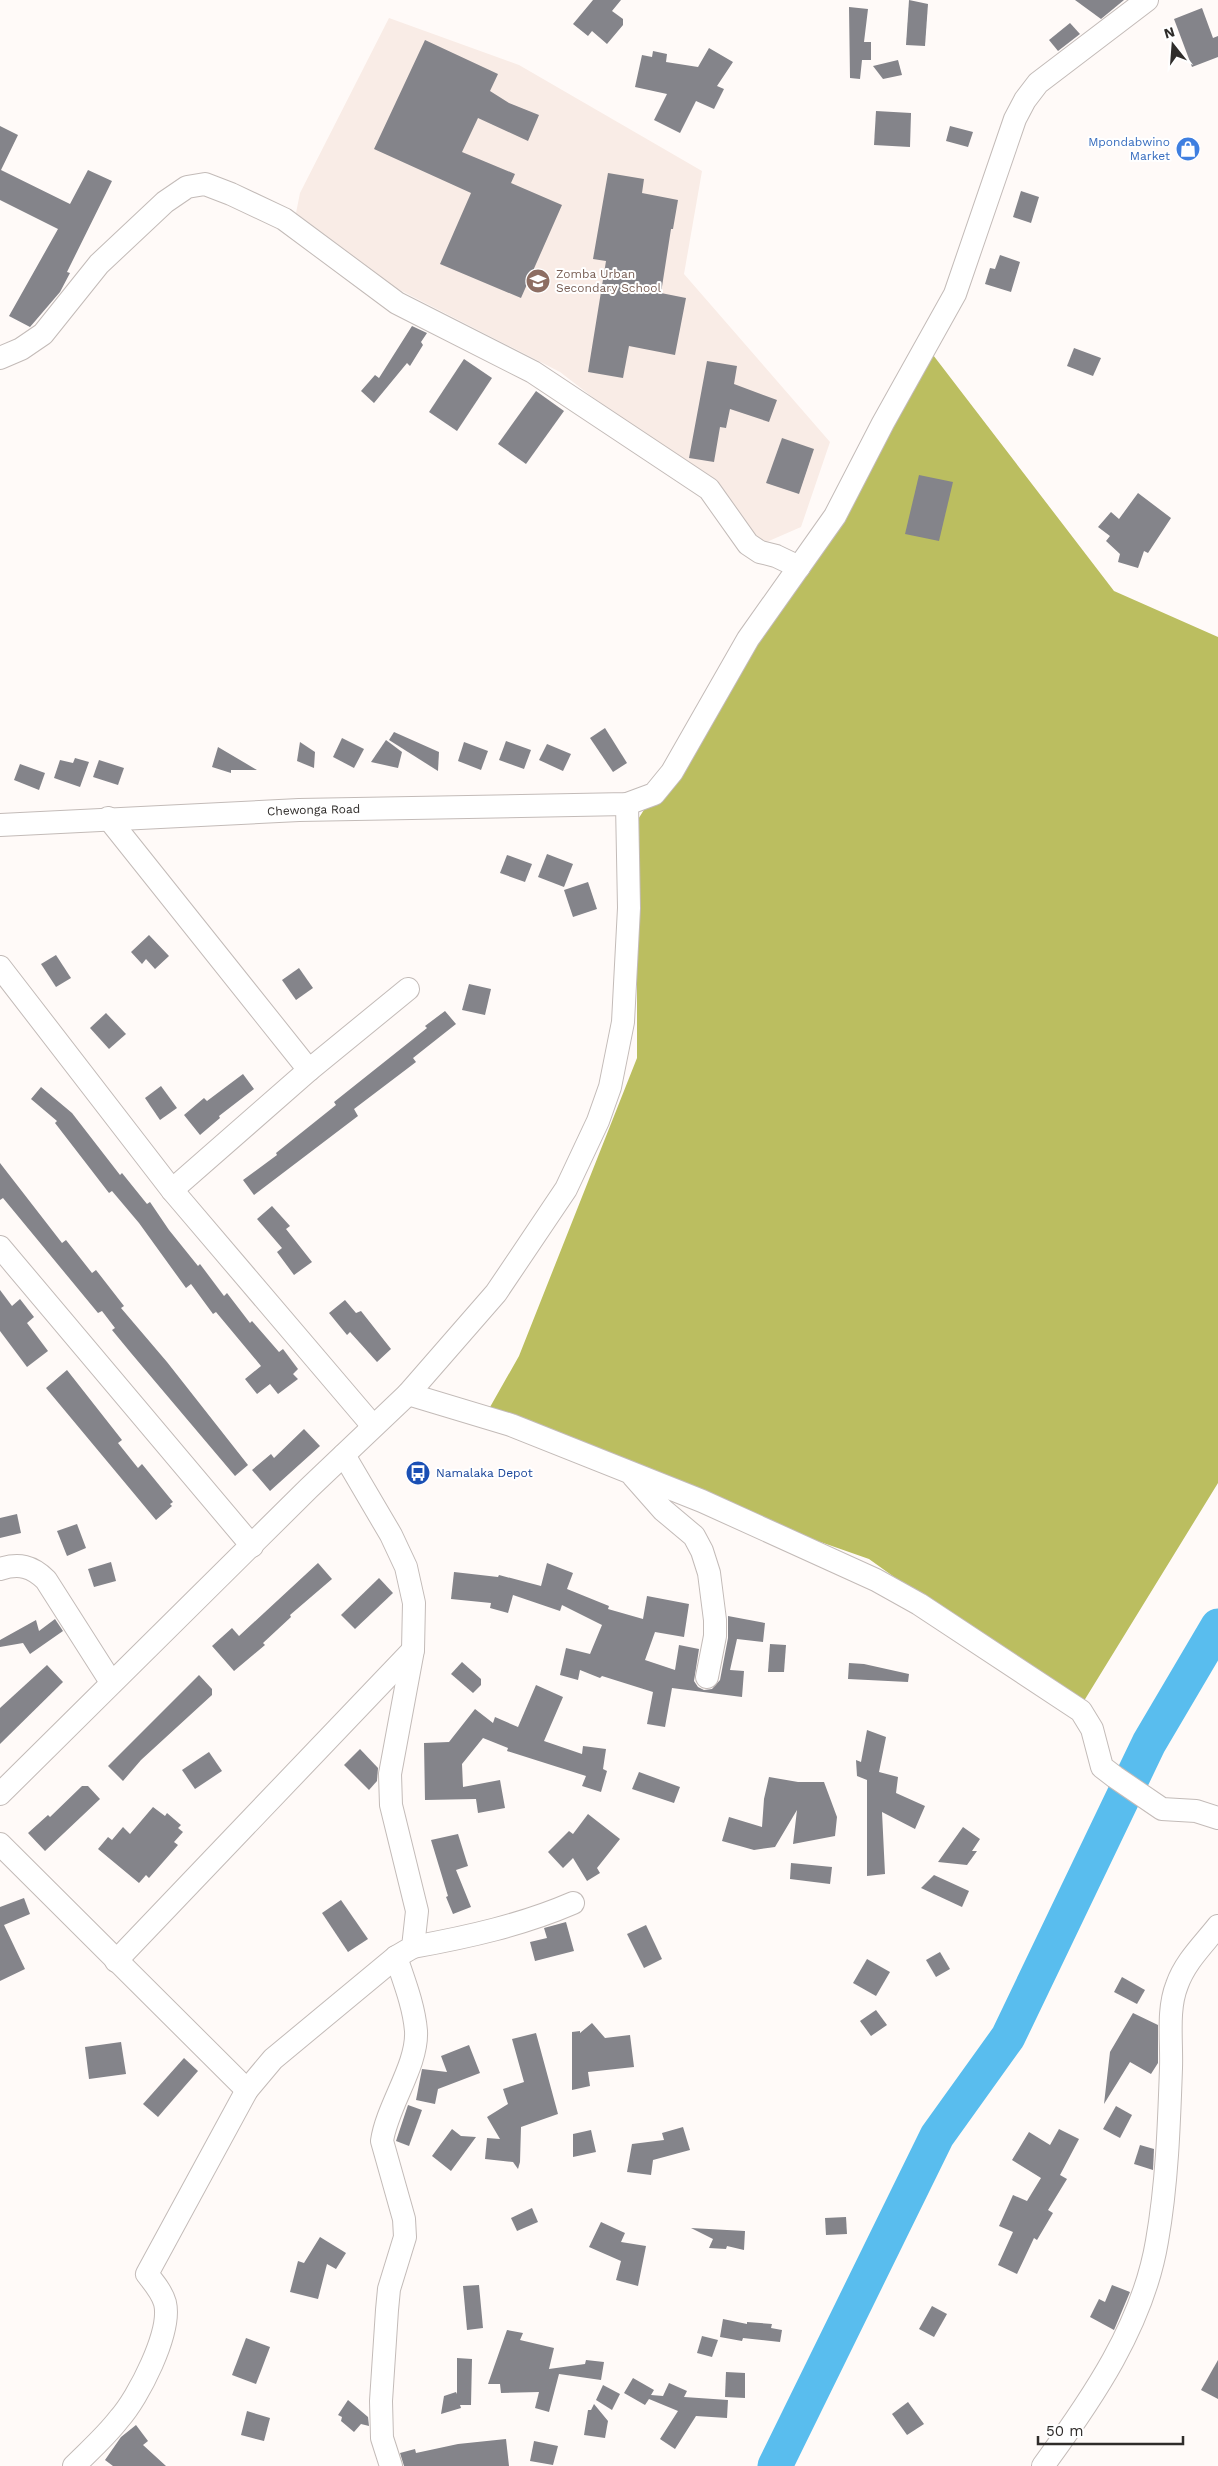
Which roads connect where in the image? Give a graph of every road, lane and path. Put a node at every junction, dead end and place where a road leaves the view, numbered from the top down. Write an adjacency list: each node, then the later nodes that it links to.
1 (1147, 0): 3 (street, Chewonga Road)
2 (0, 358): 3 (street)
3 (799, 567): 4 (street, Chewonga Road)
4 (627, 804): 5 (street, Chewonga Road); 12 (street)
5 (108, 818): 6 (street, Chewonga Road); 9 (street)
6 (0, 825)
7 (0, 966): 10 (street)
8 (408, 989): 9 (street)
9 (309, 1070): 10 (street)
10 (172, 1190): 13 (street)
11 (0, 1247): 16 (street)
12 (408, 1394): 13 (street); 15 (street)
13 (373, 1426): 14 (street)
14 (344, 1455): 16 (street); 18 (street)
15 (631, 1474): 19 (street); 22 (street)
16 (252, 1546): 20 (street)
17 (0, 1569): 20 (street)
18 (413, 1650): 26 (street); 27 (street)
19 (707, 1677)
20 (111, 1682): 21 (street)
21 (0, 1794)
22 (1218, 1818)
23 (0, 1844): 27 (street)
24 (573, 1903): 26 (street)
25 (1218, 1926): 31 (street)
26 (405, 1952): 28 (street); 30 (street)
27 (116, 1961): 28 (street)
28 (247, 2090): 29 (street)
29 (74, 2466)
30 (391, 2466)
31 (1044, 2466)

